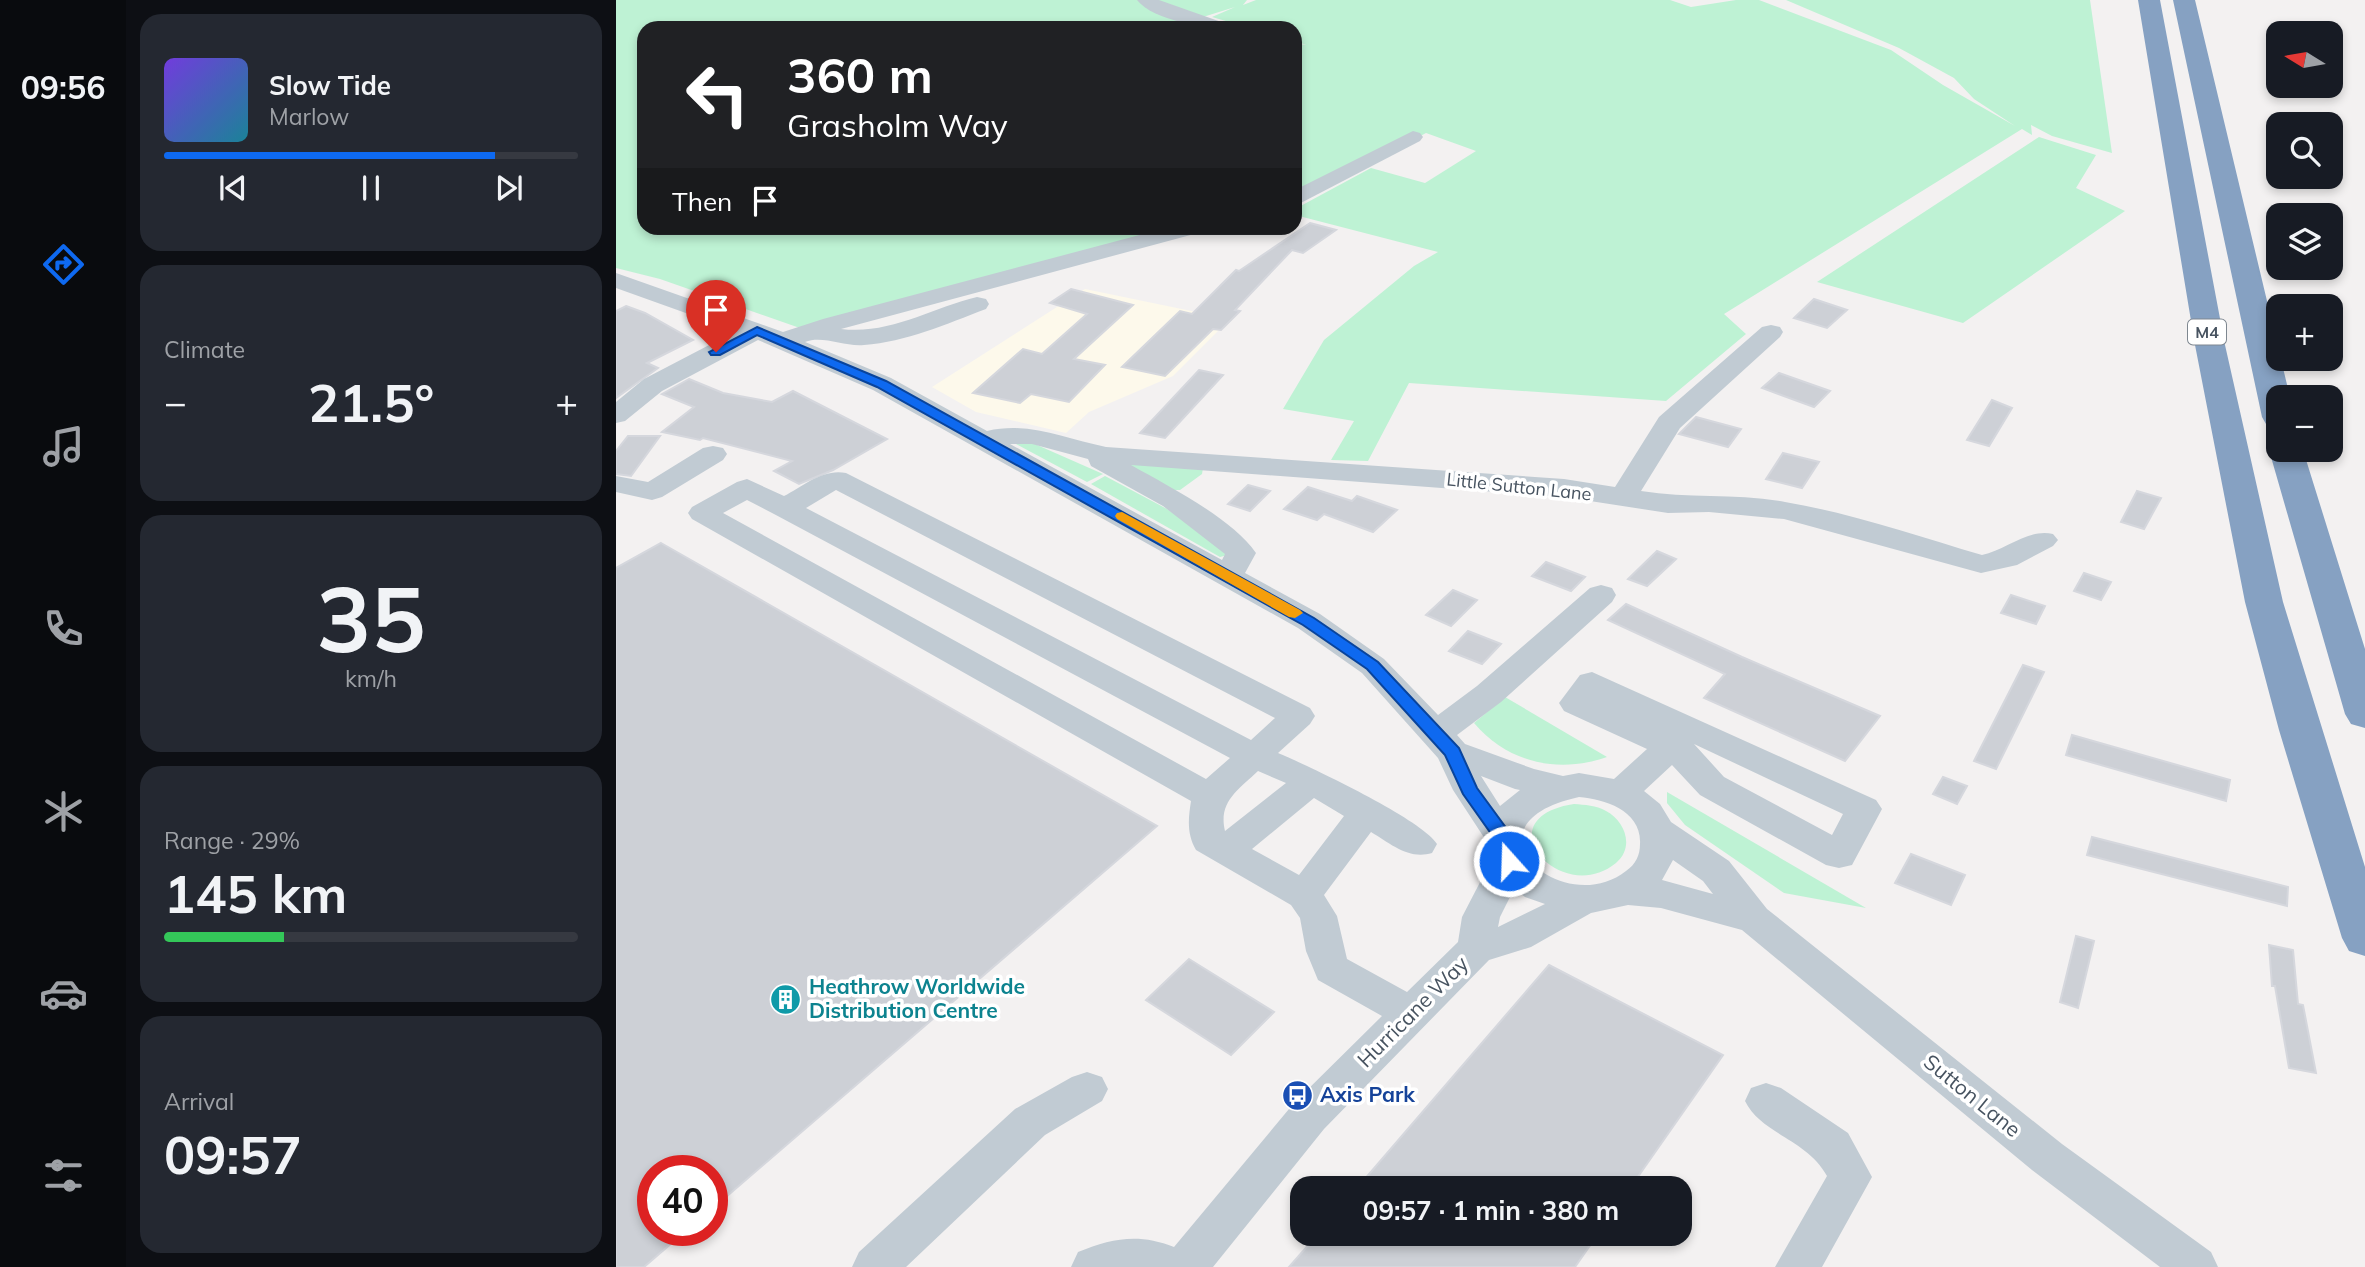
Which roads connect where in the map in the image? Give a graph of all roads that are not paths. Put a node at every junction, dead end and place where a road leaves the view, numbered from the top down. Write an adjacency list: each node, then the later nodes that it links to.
1 (1146, 0): 5 (street)
2 (1192, 0): 5 (street)
3 (2149, 0): 45 (highway, M4)
4 (2184, 0): 15 (highway)
5 (1172, 14): 6 (street)
6 (1196, 21)
7 (1413, 137): 8 (street)
8 (1302, 195)
9 (1164, 235): 12 (street)
10 (616, 281): 14 (street)
11 (1028, 286): 12 (street)
12 (813, 330): 14 (street)
13 (1770, 332): 23 (street)
14 (770, 336): 16 (street); 17 (street)
15 (2271, 385)
16 (616, 415)
17 (985, 440): 18 (street, Little Sutton Lane); 27 (street)
18 (1078, 450): 21 (street, Little Sutton Lane); 24 (street)
19 (713, 454): 22 (street)
20 (2290, 462): 29 (highway)
21 (1224, 465): 23 (street, Little Sutton Lane); 24 (street)
22 (616, 484)
23 (1622, 499): 26 (street, Little Sutton Lane)
24 (1173, 500): 27 (street)
25 (784, 508): 32 (street); 32 (street); 35 (street)
26 (2043, 540)
27 (1228, 575): 31 (street)
28 (1601, 595): 31 (street)
29 (2365, 713)
30 (1680, 737): 30 (street); 34 (street)
31 (1444, 743): 33 (street); 39 (street)
32 (1251, 755): 35 (street); 36 (street)
33 (1558, 787): 34 (street); 39 (street)
34 (1621, 793): 37 (street)
35 (1209, 796): 40 (street)
36 (1339, 796): 38 (street); 40 (street); 42 (street)
37 (1658, 831): 41 (street); 44 (street, Sutton Lane)
38 (1419, 845)
39 (1506, 849): 43 (street); 46 (street, Hurricane Way)
40 (1226, 850): 42 (street)
41 (1626, 891): 43 (street); 44 (street, Sutton Lane)
42 (1304, 895): 47 (street)
43 (1583, 900): 46 (street, Hurricane Way)
44 (1754, 919): 55 (street, Sutton Lane)
45 (2365, 938)
46 (1476, 948): 47 (street, Hurricane Way)
47 (1412, 1014): 53 (street, Hurricane Way)
48 (1087, 1089): 50 (street)
49 (1766, 1101): 54 (street)
50 (876, 1267)
51 (1094, 1267): 52 (street)
52 (1171, 1267)
53 (1185, 1267)
54 (1798, 1267)
55 (2195, 1267)

